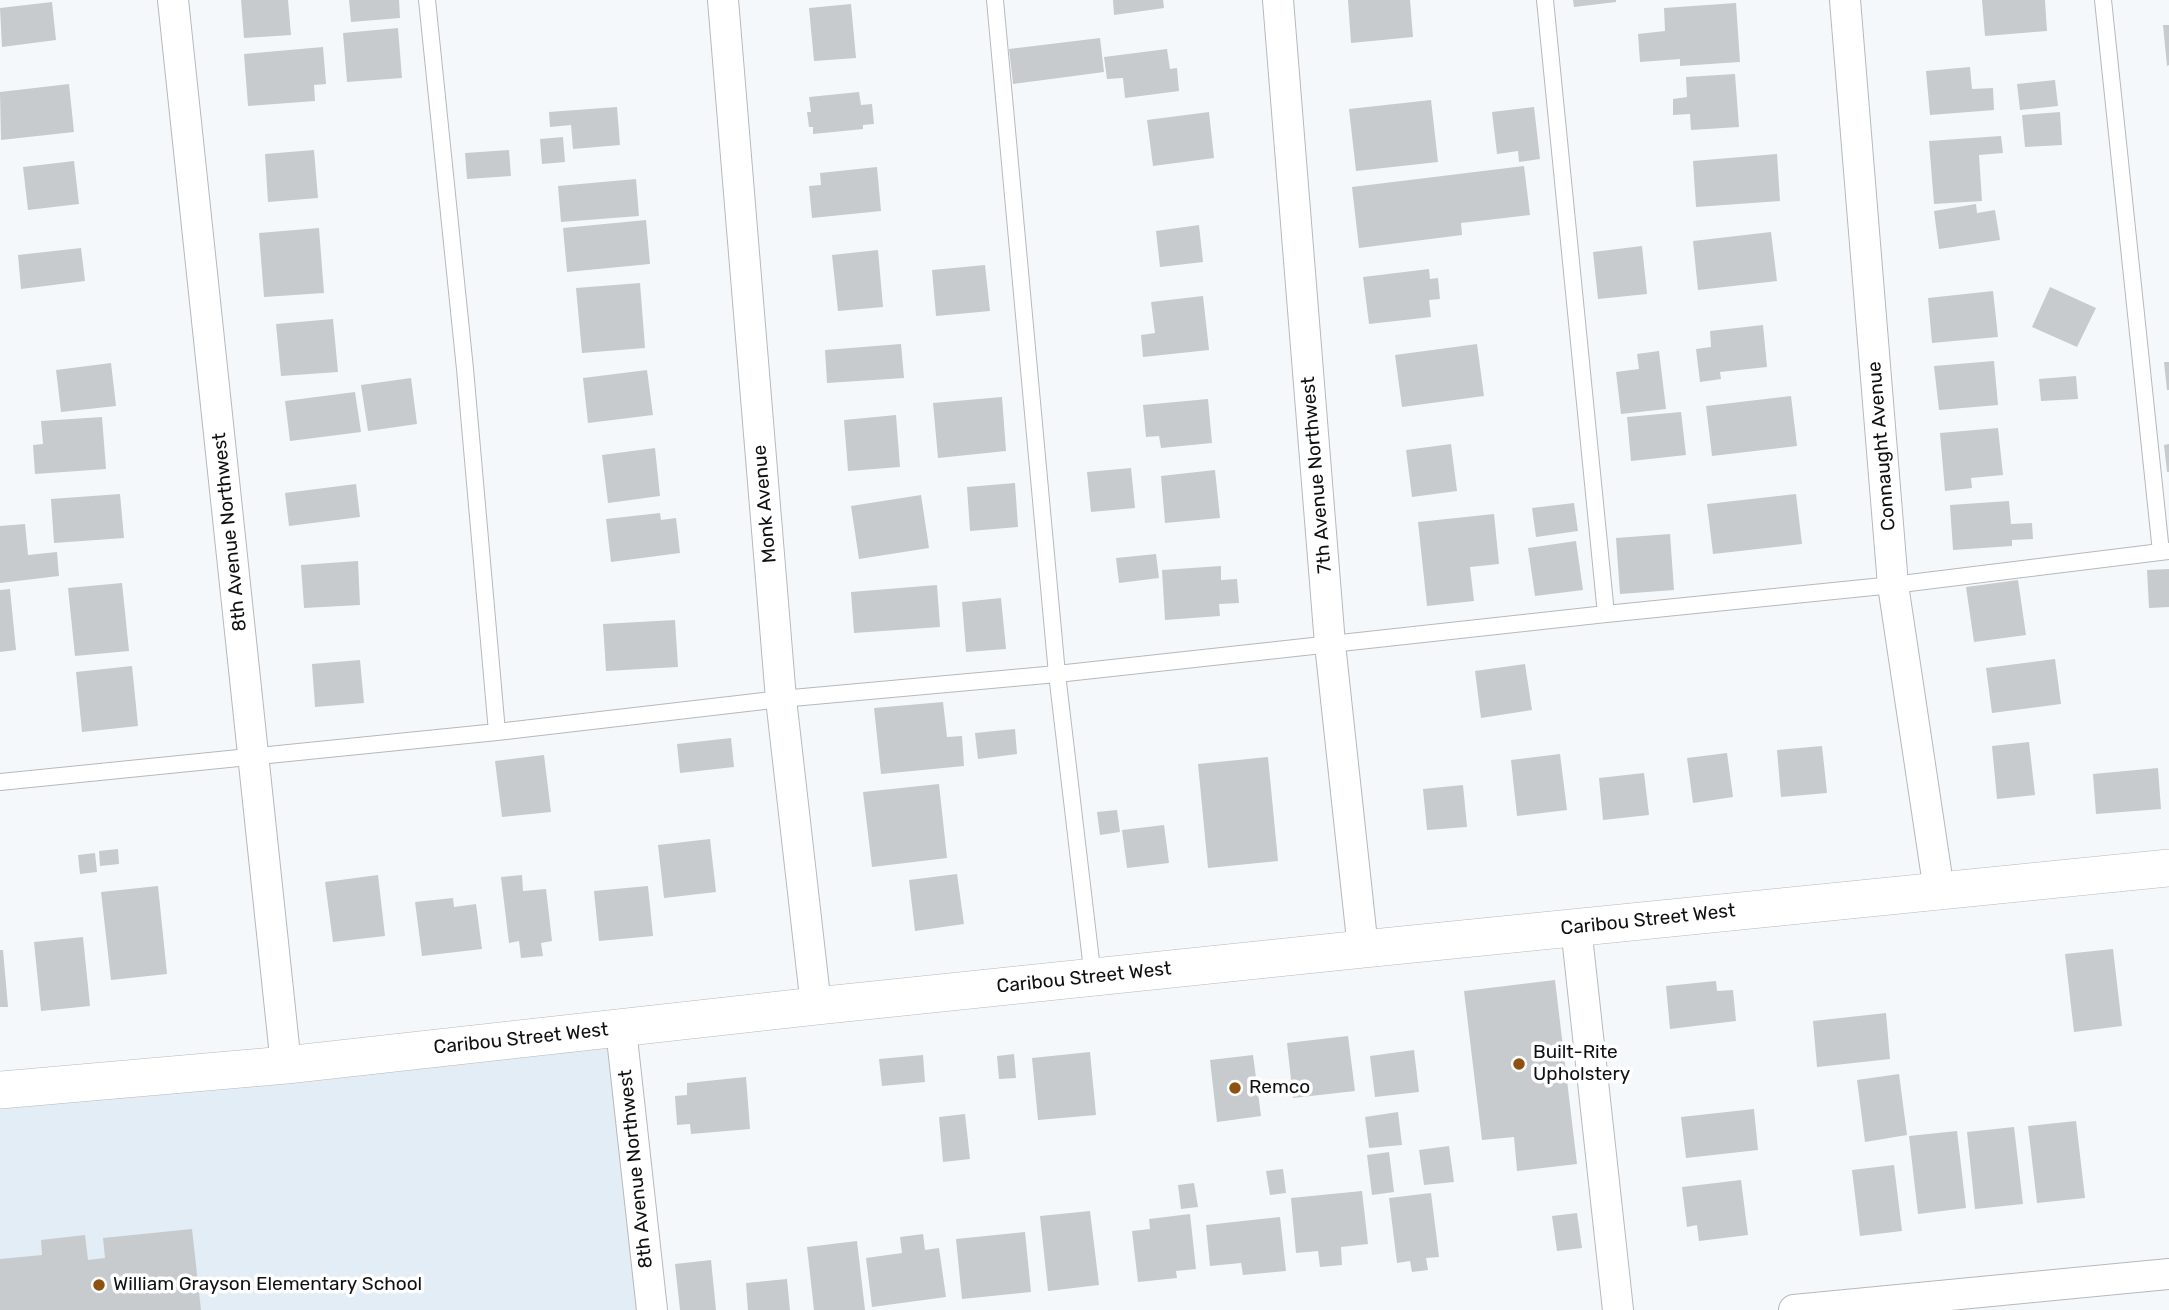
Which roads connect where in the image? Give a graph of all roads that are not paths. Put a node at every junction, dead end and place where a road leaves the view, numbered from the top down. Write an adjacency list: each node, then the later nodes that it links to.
1 (173, 0): 16 (street, 8th Avenue Northwest)
2 (427, 0): 15 (lane)
3 (723, 0): 14 (street, Monk Avenue)
4 (995, 0): 13 (lane)
5 (1278, 0): 12 (street, 7th Avenue Northwest)
6 (1545, 0): 11 (lane)
7 (1845, 0): 10 (street, Connaught Avenue)
8 (2103, 0): 9 (lane)
9 (2165, 551): 10 (lane)
10 (1894, 586): 11 (lane); 19 (street, Connaught Avenue)
11 (1606, 614): 12 (lane)
12 (1330, 644): 13 (lane); 21 (street, 7th Avenue Northwest)
13 (1057, 674): 14 (lane); 22 (lane)
14 (781, 699): 15 (lane); 23 (street, Monk Avenue)
15 (498, 732): 16 (lane)
16 (254, 755): 17 (lane); 25 (street, 8th Avenue Northwest)
17 (0, 782)
18 (2169, 867): 19 (street, Caribou Street West)
19 (1939, 891): 20 (street, Caribou Street West)
20 (1576, 927): 21 (street, Caribou Street West); 29 (street)
21 (1363, 949): 22 (street, Caribou Street West)
22 (1093, 978): 23 (street, Caribou Street West)
23 (816, 1006): 24 (street, Caribou Street West)
24 (621, 1029): 25 (street, Caribou Street West); 28 (street, 8th Avenue Northwest)
25 (286, 1065): 26 (street, Caribou Street West)
26 (0, 1090)
27 (2169, 1274): 30 (street)
28 (652, 1310)
29 (1618, 1310)
30 (1794, 1310)

